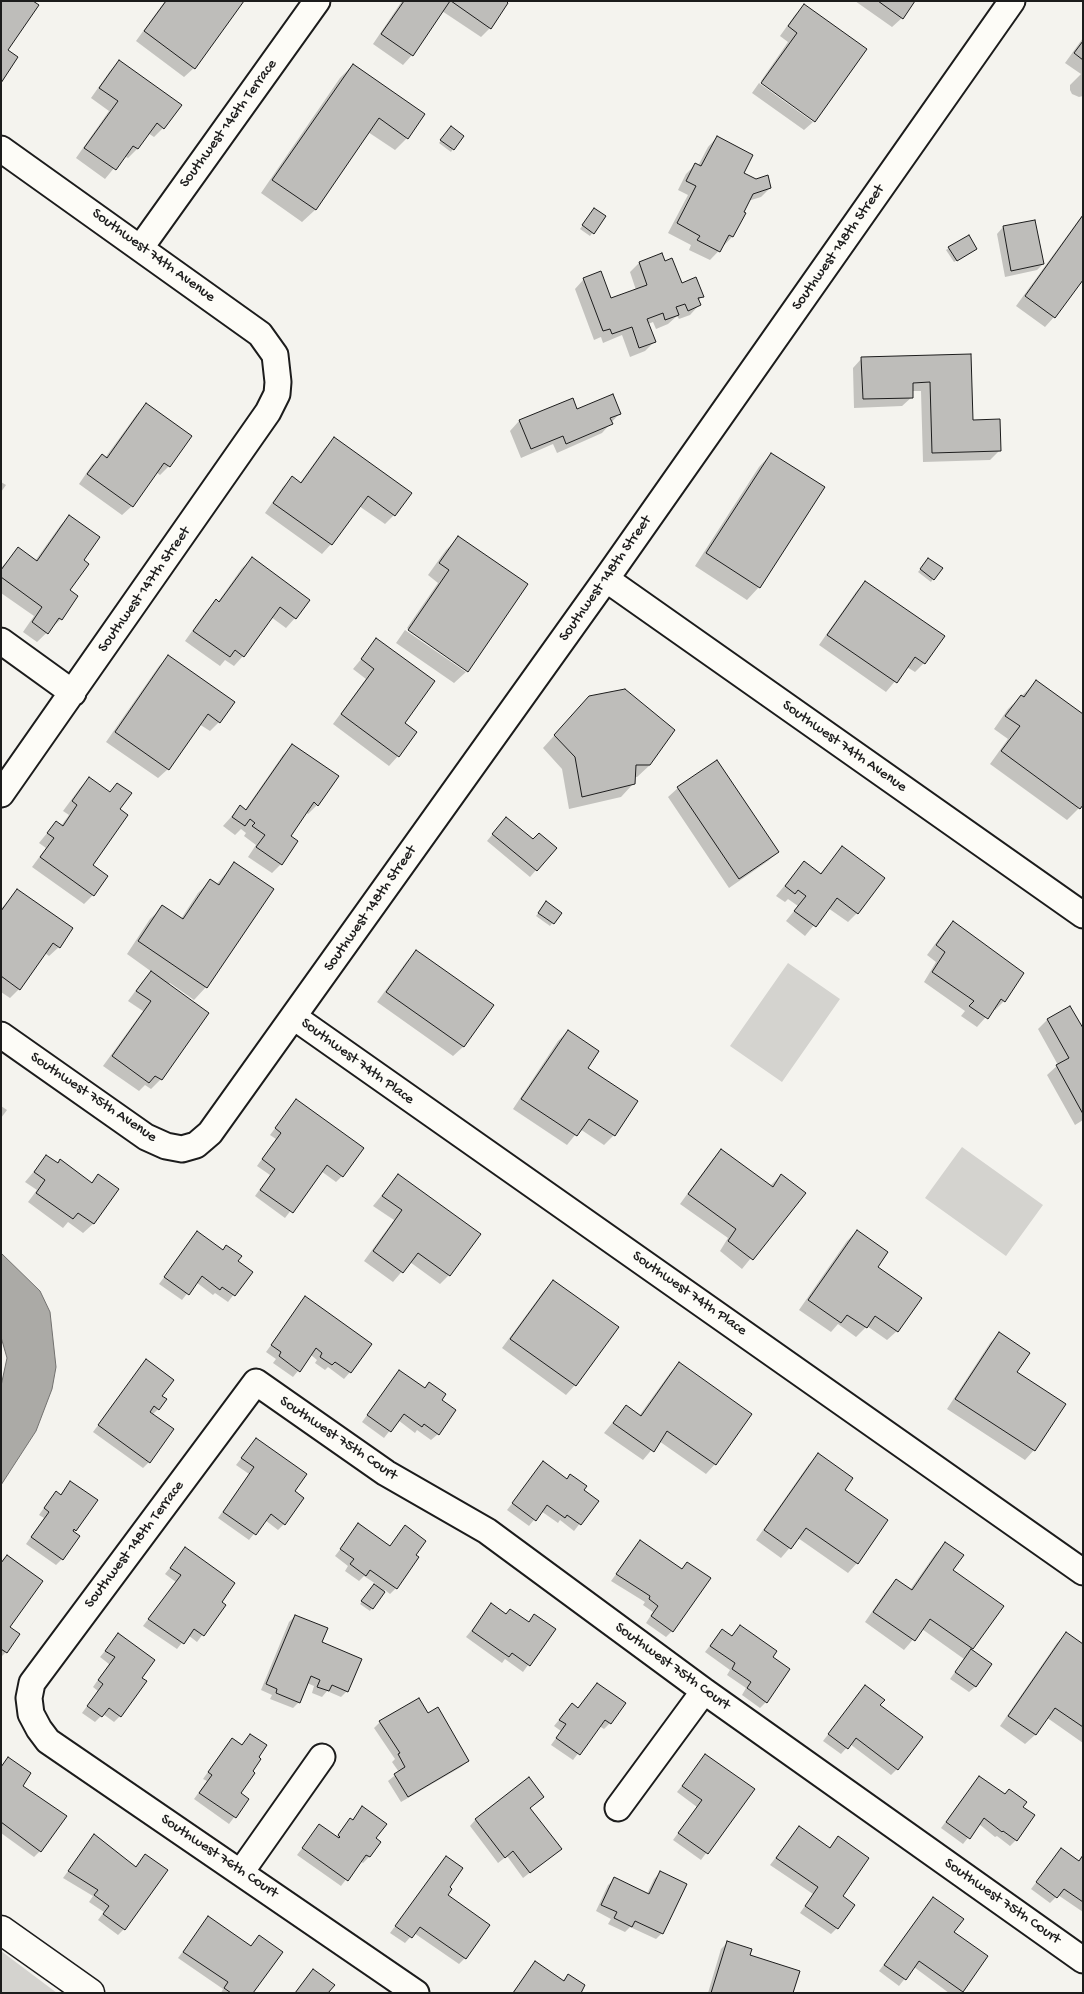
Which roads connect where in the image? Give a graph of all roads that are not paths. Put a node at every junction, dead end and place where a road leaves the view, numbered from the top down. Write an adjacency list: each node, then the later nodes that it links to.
1 (316, 1): 4 (street, Southwest 146th Terrace)
2 (1012, 1): 6 (street, Southwest 148th Street)
3 (1, 149): 4 (street, Southwest 74th Avenue)
4 (141, 247): 5 (street, Southwest 74th Avenue)
5 (278, 382): 8 (street, Southwest 147th Street)
6 (606, 579): 10 (street, Southwest 74th Avenue); 11 (street, Southwest 148th Street)
7 (1, 641): 8 (street)
8 (73, 693): 9 (street, Southwest 147th Street)
9 (1, 794)
10 (1083, 915)
11 (294, 1017): 13 (street, Southwest 148th Street); 15 (street, Southwest 74th Place)
12 (1, 1036): 13 (street, Southwest 75th Avenue)
13 (190, 1148)
14 (256, 1382): 16 (street, Southwest 75th Court); 17 (street, Southwest 148th Terrace)
15 (1083, 1572)
16 (704, 1691): 19 (street); 22 (street, Southwest 75th Court)
17 (31, 1714): 20 (street, Southwest 76th Court)
18 (322, 1756): 20 (street)
19 (618, 1808)
20 (242, 1872): 24 (street, Southwest 76th Court)
21 (1, 1930): 23 (street)
22 (1083, 1960)
23 (90, 1993)
24 (416, 1993)

